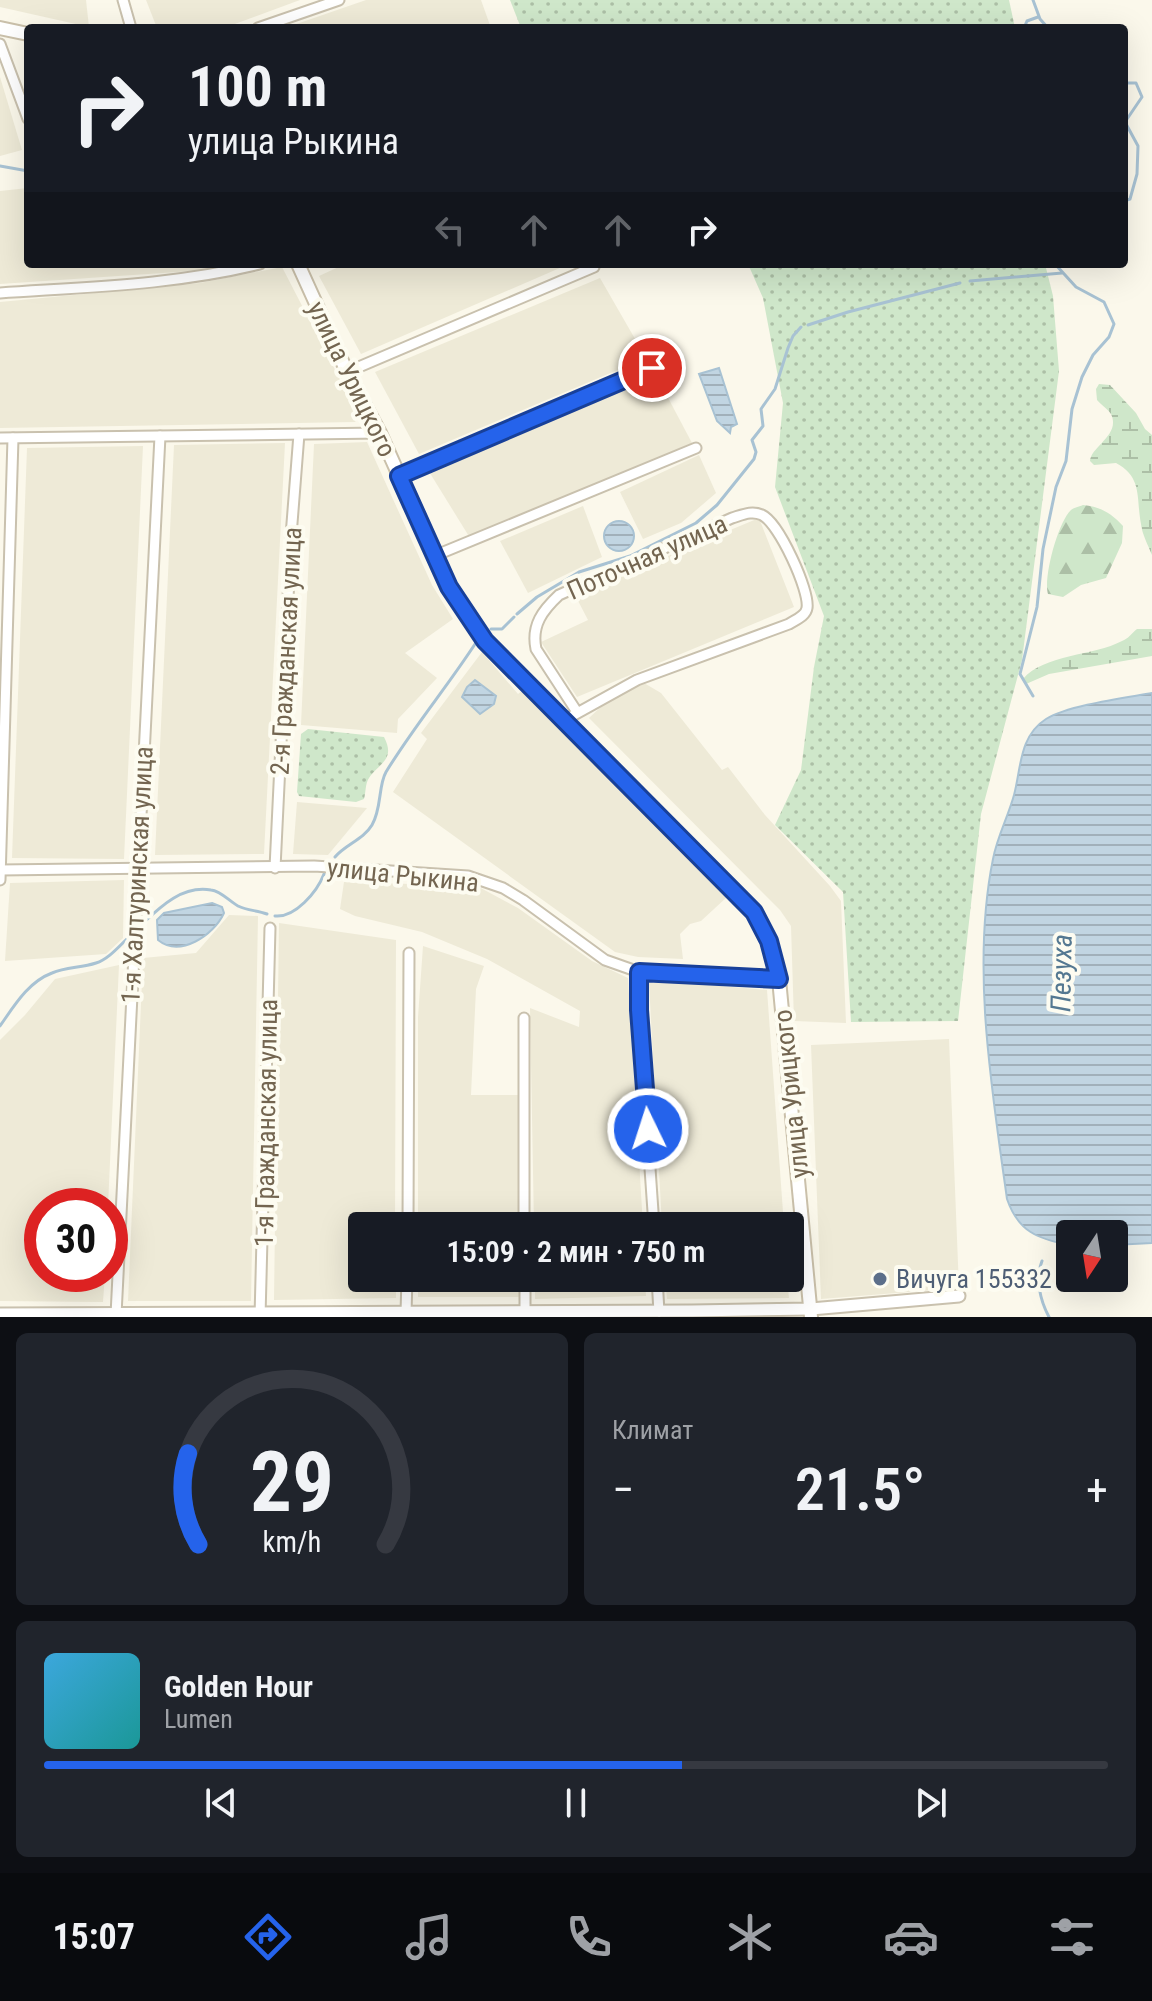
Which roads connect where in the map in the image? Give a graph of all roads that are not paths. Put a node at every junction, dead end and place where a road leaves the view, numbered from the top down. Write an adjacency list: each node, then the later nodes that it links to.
1 (123, 0): 3 (street)
2 (339, 0): 4 (street)
3 (130, 24)
4 (270, 24)
5 (0, 28): 6 (main road)
6 (24, 33)
7 (0, 44): 8 (street)
8 (24, 108)
9 (244, 268): 12 (street)
10 (301, 268): 14 (main road, улица Урицкого)
11 (592, 268): 14 (street)
12 (0, 293)
13 (652, 368): 21 (street)
14 (347, 372): 15 (main road, улица Урицкого)
15 (380, 433): 16 (street); 21 (main road, улица Урицкого)
16 (299, 434): 17 (street); 25 (street, 2-я Гражданская улица)
17 (160, 436): 19 (street); 27 (street, 1-я Халтуринская улица)
18 (0, 438): 19 (street)
19 (13, 438): 26 (street)
20 (696, 448): 22 (street)
21 (399, 476): 22 (main road, улица Урицкого)
22 (434, 556): 24 (main road, улица Урицкого)
23 (577, 712): 23 (street, Поточная улица); 24 (street)
24 (563, 721): 32 (main road, улица Урицкого)
25 (275, 868): 27 (street, улица Рыкина); 31 (street, улица Рыкина)
26 (0, 870): 27 (street, улица Рыкина); 28 (street)
27 (137, 870): 49 (street, 1-я Халтуринская улица)
28 (0, 880)
29 (270, 928): 46 (street, 1-я Гражданская улица)
30 (409, 953): 34 (street)
31 (639, 972): 32 (street, улица Рыкина); 36 (street)
32 (779, 979): 44 (main road, улица Урицкого)
33 (524, 1018): 35 (street)
34 (408, 1212)
35 (524, 1212)
36 (653, 1212)
37 (407, 1292): 43 (street)
38 (525, 1292): 41 (street)
39 (658, 1292): 42 (street)
40 (959, 1296): 44 (street)
41 (525, 1312): 42 (street); 43 (street)
42 (659, 1312): 47 (street)
43 (406, 1313): 48 (street)
44 (811, 1313): 47 (street)
45 (0, 1314): 49 (street)
46 (260, 1314): 48 (street); 49 (street)
47 (692, 1314)
48 (349, 1315)
49 (120, 1316)

